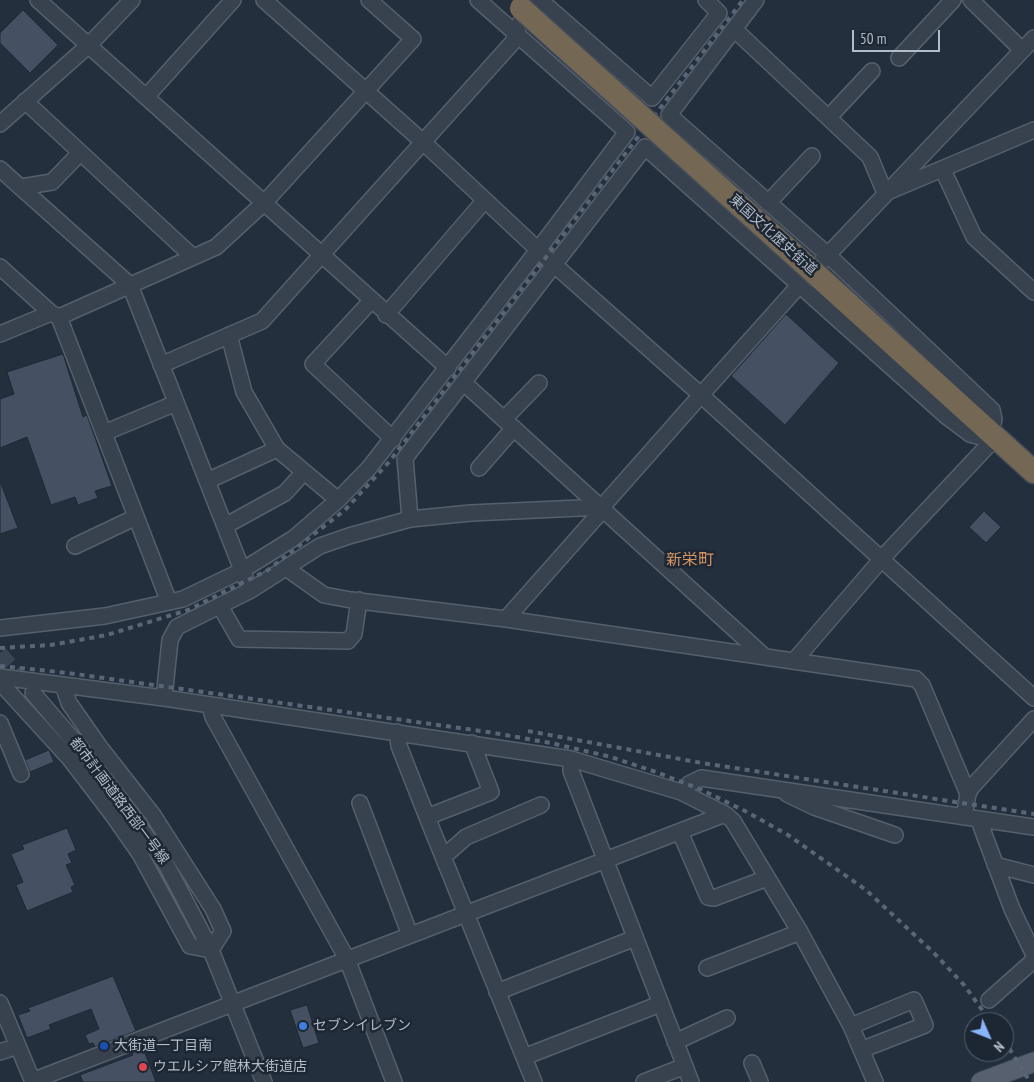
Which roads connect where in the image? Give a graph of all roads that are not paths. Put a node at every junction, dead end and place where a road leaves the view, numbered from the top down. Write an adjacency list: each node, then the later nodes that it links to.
1 (38, 0): 15 (street)
2 (132, 0): 15 (street)
3 (234, 0): 21 (street)
4 (264, 0): 20 (street)
5 (369, 0): 20 (street)
6 (478, 0): 13 (street)
7 (706, 0): 19 (street)
8 (756, 0): 12 (street)
9 (953, 0): 17 (street)
10 (971, 0): 16 (street)
11 (530, 2): 13 (street); 19 (street); 61 (highway, 東国文化歴史街道, bridge)
12 (734, 29): 24 (street); 27 (street)
13 (515, 34): 23 (street); 28 (street)
14 (1034, 38): 16 (street)
15 (89, 45): 21 (street); 22 (street)
16 (1022, 50): 35 (street)
17 (899, 58)
18 (872, 71): 24 (street)
19 (631, 81): 23 (street)
20 (365, 91): 28 (street); 37 (street)
21 (146, 97): 37 (street)
22 (25, 102): 25 (street); 29 (street)
23 (604, 112): 39 (street)
24 (829, 118): 35 (street)
25 (0, 124)
26 (1034, 130): 33 (street)
27 (694, 138): 31 (street); 38 (street)
28 (423, 142): 36 (street); 40 (street)
29 (80, 153): 34 (street); 42 (street)
30 (812, 156): 38 (street)
31 (667, 168): 43 (street); 46 (street)
32 (0, 169): 34 (street)
33 (944, 170): 35 (street); 47 (street)
34 (21, 187): 45 (street)
35 (885, 194): 41 (street)
36 (485, 200): 39 (street); 49 (street)
37 (264, 202): 40 (street); 42 (street)
38 (768, 203): 41 (street)
39 (538, 250): 43 (street); 54 (street)
40 (320, 255): 48 (street); 52 (street)
41 (828, 255): 46 (street); 61 (street)
42 (193, 257): 45 (street)
43 (554, 264): 55 (street); 57 (street)
44 (0, 267): 50 (street)
45 (130, 285): 50 (street); 53 (street)
46 (798, 286): 57 (street); 61 (street)
47 (1034, 292)
48 (371, 301): 49 (street); 62 (street)
49 (386, 314): 54 (street)
50 (55, 315): 51 (street); 60 (street)
51 (0, 334)
52 (230, 335): 53 (street); 63 (street)
53 (161, 365): 58 (street)
54 (448, 368): 62 (street)
55 (464, 383): 59 (street); 71 (street)
56 (539, 383): 59 (street)
57 (701, 395): 69 (street); 74 (street)
58 (176, 403): 60 (street); 67 (street)
59 (509, 424): 64 (street); 69 (street)
60 (104, 433): 70 (street)
61 (994, 435): 66 (highway, 東国文化歴史街道); 74 (street)
62 (393, 439): 68 (street)
63 (277, 448): 65 (street); 67 (street)
64 (479, 468)
65 (304, 472): 68 (street); 72 (street)
66 (1034, 472)
67 (207, 481): 72 (street)
68 (338, 500): 76 (street)
69 (602, 506): 71 (street); 81 (street); 83 (street)
70 (136, 516): 73 (street); 79 (street)
71 (410, 519): 75 (street)
72 (225, 526): 76 (street)
73 (75, 546)
74 (882, 560): 84 (street); 89 (street)
75 (286, 568): 77 (street); 78 (street)
76 (241, 570): 77 (street); 79 (street)
77 (251, 590): 80 (street)
78 (358, 600): 80 (street); 81 (street)
79 (169, 602): 82 (street)
80 (220, 606): 88 (street)
81 (506, 619): 83 (street)
82 (0, 628)
83 (765, 657): 84 (street)
84 (794, 661): 99 (street)
85 (1, 677): 86 (street); 118 (street)
86 (64, 684): 88 (street); 118 (street)
87 (34, 693): 118 (street, 都市計画道路西部一号線)
88 (164, 698): 90 (street)
89 (1034, 698)
90 (210, 706): 93 (street); 120 (street)
91 (1034, 719): 99 (street)
92 (0, 723): 96 (street)
93 (398, 732): 94 (street); 103 (street)
94 (472, 743): 95 (street); 103 (street)
95 (571, 759): 98 (street); 110 (street)
96 (21, 774)
97 (780, 789): 98 (street); 104 (street); 108 (street)
98 (681, 792): 102 (street)
99 (968, 794): 104 (street)
100 (360, 803): 116 (street)
101 (541, 805): 109 (street)
102 (725, 814): 107 (street); 113 (street)
103 (427, 817): 109 (street)
104 (964, 817): 105 (street)
105 (980, 819): 106 (street); 111 (street)
106 (1034, 827)
107 (680, 832): 110 (street); 113 (street)
108 (895, 835)
109 (442, 854): 114 (street)
110 (605, 860): 114 (street); 117 (street)
111 (995, 865): 112 (street); 119 (street)
112 (1034, 876)
113 (767, 878): 115 (street)
114 (466, 913): 116 (street); 123 (street)
115 (800, 932): 122 (street); 129 (street)
116 (410, 935): 120 (street)
117 (635, 938): 123 (street); 127 (street)
118 (211, 950): 126 (street, 都市計画道路西部一号線)
119 (1034, 955)
120 (347, 959): 126 (street); 140 (street)
121 (1034, 960): 124 (street)
122 (707, 968)
123 (497, 992): 134 (street)
124 (989, 1000)
125 (0, 1003): 131 (street)
126 (233, 1003): 138 (street); 139 (street, 都市計画道路西部一号線)
127 (660, 1004): 130 (street); 134 (street)
128 (727, 1018): 130 (street)
129 (851, 1026): 132 (street); 132 (street)
130 (675, 1042): 137 (street)
131 (18, 1046): 133 (street); 138 (street)
132 (861, 1050): 145 (street)
133 (0, 1052)
134 (524, 1056): 141 (street)
135 (1034, 1062): 146 (main road)
136 (752, 1063): 144 (street)
137 (685, 1066): 142 (street); 143 (street)
138 (33, 1081)
139 (264, 1082)
140 (394, 1082)
141 (534, 1082)
142 (644, 1082)
143 (691, 1082)
144 (760, 1082)
145 (875, 1082)
146 (981, 1082)

